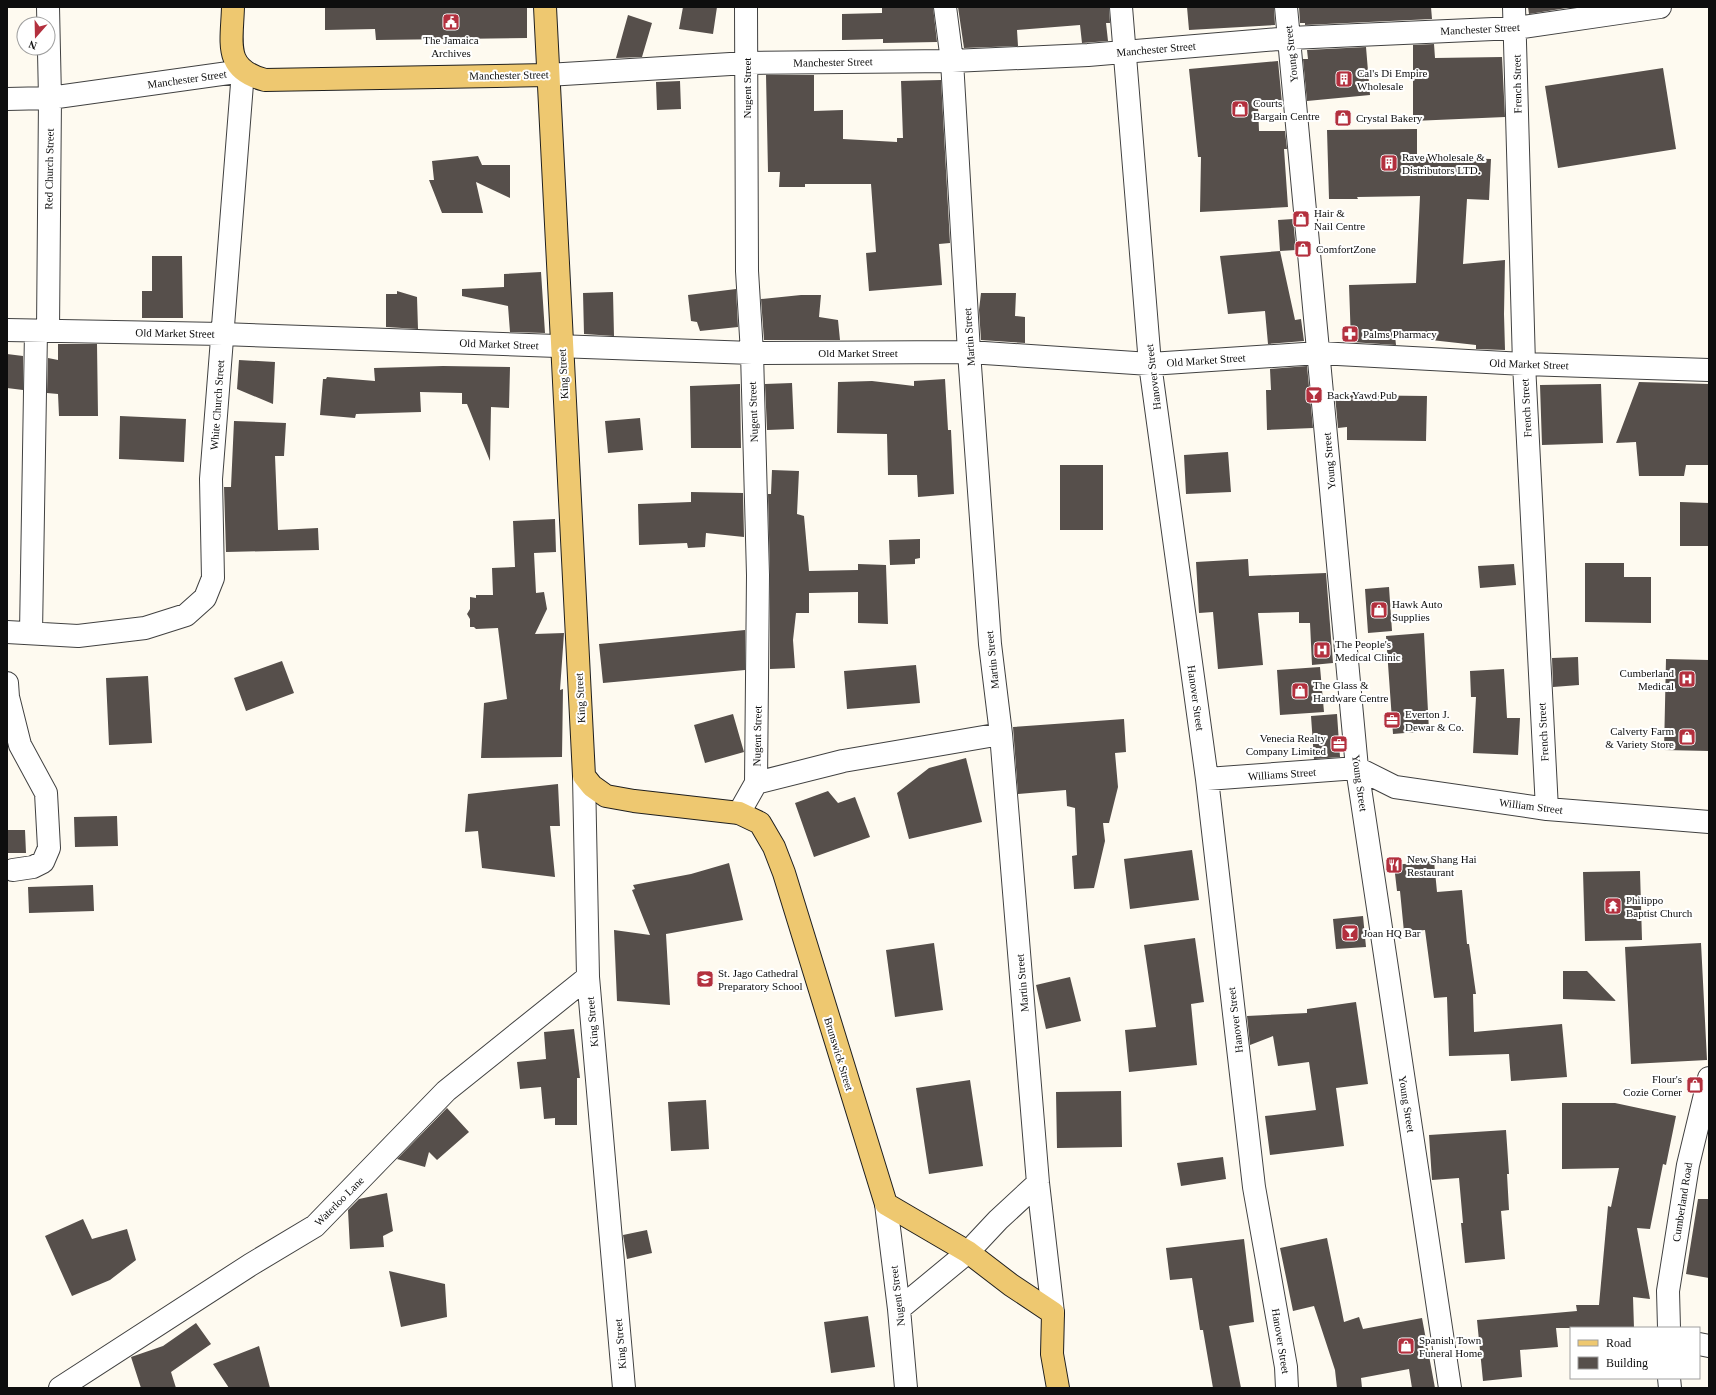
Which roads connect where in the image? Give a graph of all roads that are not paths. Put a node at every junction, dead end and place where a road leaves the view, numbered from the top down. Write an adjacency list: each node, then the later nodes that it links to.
1 (48, 7): 16 (street, Red Church Street)
2 (233, 7): 14 (main road)
3 (545, 7): 15 (main road, King Street)
4 (746, 7): 13 (street, Nugent Street)
5 (945, 7): 12 (street, Martin Street)
6 (1121, 7): 11 (street, Hanover Street)
7 (1286, 7): 10 (street, Young Street)
8 (1660, 7): 9 (street, Manchester Street)
9 (1515, 18): 10 (street, Manchester Street); 26 (street, French Street)
10 (1290, 38): 11 (street, Manchester Street); 24 (street, Young Street)
11 (1125, 52): 12 (street, Manchester Street); 25 (street, Hanover Street)
12 (952, 61): 13 (street, Manchester Street); 22 (street, Martin Street)
13 (747, 63): 15 (street, Manchester Street); 23 (street, Nugent Street)
14 (243, 71): 15 (main road, Manchester Street); 16 (street, Manchester Street); 20 (street, White Church Street)
15 (548, 75): 21 (main road, King Street)
16 (50, 98): 17 (street, Manchester Street); 19 (street, Red Church Street)
17 (7, 99)
18 (7, 330): 19 (street, Old Market Street)
19 (42, 331): 20 (street, Old Market Street); 29 (street, Red Church Street)
20 (222, 334): 21 (street, Old Market Street); 29 (street, White Church Street)
21 (562, 347): 23 (street, Old Market Street); 33 (main road, King Street)
22 (969, 352): 23 (street, Old Market Street); 25 (street, Old Market Street); 31 (street, Martin Street)
23 (752, 353): 35 (street, Nugent Street)
24 (1319, 353): 25 (street, Old Market Street); 26 (street, Old Market Street); 32 (street, Young Street)
25 (1150, 364): 34 (street, Hanover Street)
26 (1524, 364): 27 (street, Old Market Street); 36 (street, French Street)
27 (1709, 370)
28 (7, 632): 29 (street, White Church Street)
29 (31, 633)
30 (7, 683): 39 (street)
31 (1000, 734): 35 (street); 42 (street, Martin Street)
32 (1357, 768): 34 (street, Williams Street); 36 (street, William Street); 53 (street, Young Street)
33 (584, 776): 37 (main road, Brunswick Street); 40 (street, King Street)
34 (1207, 779): 52 (street, Hanover Street)
35 (756, 783): 37 (street, Nugent Street)
36 (1548, 809): 38 (street, William Street)
37 (739, 813): 43 (main road, Brunswick Street)
38 (1709, 822)
39 (13, 870)
40 (588, 977): 48 (street, Waterloo Lane); 49 (street, King Street)
41 (1709, 1078): 47 (street, Cumberland Road)
42 (1038, 1183): 44 (street); 46 (street, Martin Street)
43 (886, 1204): 44 (main road); 45 (street, Nugent Street)
44 (968, 1252): 45 (street); 46 (main road)
45 (899, 1309): 50 (street, Nugent Street)
46 (1053, 1313): 51 (main road)
47 (1669, 1327)
48 (60, 1388)
49 (624, 1388)
50 (906, 1388)
51 (1058, 1388)
52 (1287, 1388)
53 (1450, 1388)

